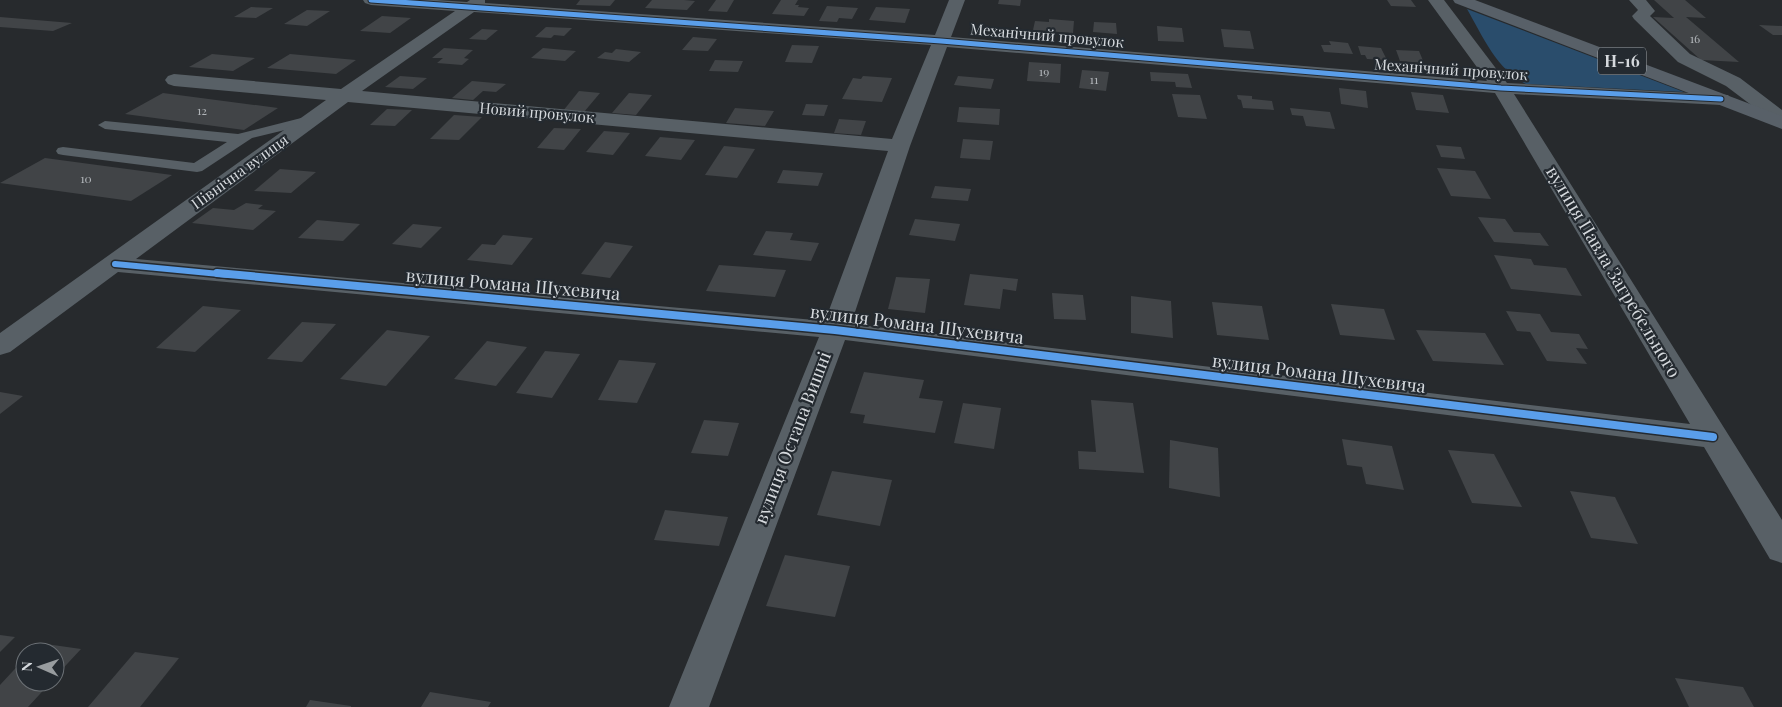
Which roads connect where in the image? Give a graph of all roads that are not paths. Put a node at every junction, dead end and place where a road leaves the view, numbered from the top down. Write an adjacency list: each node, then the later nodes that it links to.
1 (371, 0): 6 (street, Механічний провулок)
2 (957, 0): 7 (street, вулиця Остапа Вишні)
3 (1436, 0): 9 (street, вулиця Павла Загребельного)
4 (1461, 0): 11 (main road, Н-16)
5 (1637, 0): 13 (street)
6 (476, 3): 7 (street, Механічний провулок); 10 (street, Північна вулиця)
7 (941, 41): 9 (street, Механічний провулок); 16 (street, вулиця Остапа Вишні)
8 (174, 80): 10 (street, Новий провулок)
9 (1501, 88): 11 (street, Механічний провулок); 21 (street, вулиця Павла Загребельного)
10 (345, 95): 12 (street, Північна вулиця); 16 (street, Новий провулок)
11 (1720, 99): 13 (main road, Н-16)
12 (313, 119): 15 (lane); 18 (street, Північна вулиця)
13 (1782, 121)
14 (105, 125): 15 (lane)
15 (242, 138): 17 (lane)
16 (900, 146): 19 (street, вулиця Остапа Вишні)
17 (62, 150)
18 (114, 264): 19 (street, вулиця Романа Шухевича); 20 (street, Північна вулиця)
19 (835, 330): 21 (street, вулиця Романа Шухевича); 23 (street, вулиця Остапа Вишні)
20 (0, 346)
21 (1713, 437): 22 (street, вулиця Павла Загребельного)
22 (1782, 549)
23 (689, 707)

